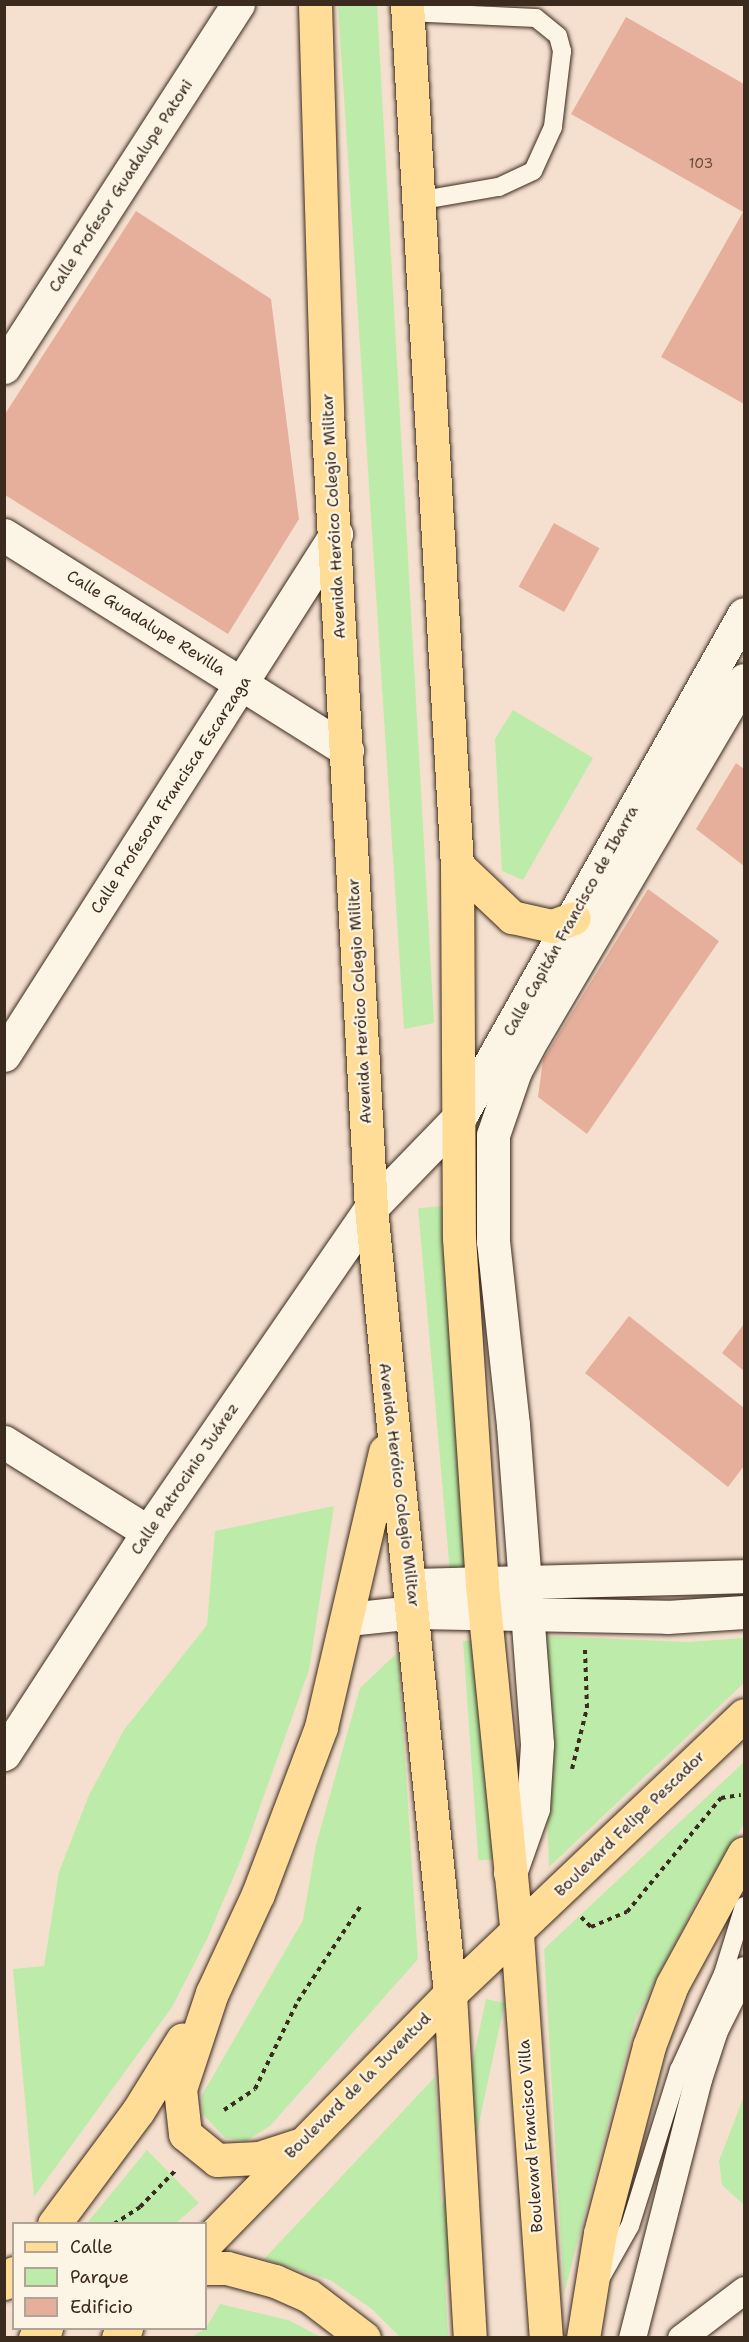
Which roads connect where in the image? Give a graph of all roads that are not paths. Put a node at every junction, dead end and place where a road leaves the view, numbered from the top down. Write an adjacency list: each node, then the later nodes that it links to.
1 (238, 4): 5 (street, Calle Profesor Guadalupe Patoni)
2 (315, 4): 6 (main road, Avenida Heróico Colegio Militar)
3 (407, 8): 4 (main road); 4 (lane)
4 (418, 201): 14 (main road)
5 (4, 367)
6 (336, 534): 10 (street, Calle Profesora Francisca Escarzaga); 13 (main road, Avenida Heróico Colegio Militar)
7 (4, 535): 10 (street, Calle Guadalupe Revilla)
8 (744, 614): 11 (street, Calle Capitán Francisco de Ibarra)
9 (744, 680): 12 (street)
10 (243, 684): 13 (street, Calle Guadalupe Revilla); 16 (street, Calle Profesora Francisca Escarzaga)
11 (693, 701): 12 (street); 15 (street, Calle Capitán Francisco de Ibarra)
12 (734, 726): 23 (street)
13 (347, 750): 18 (main road, Avenida Heróico Colegio Militar)
14 (457, 865): 15 (main road); 17 (main road)
15 (574, 918): 17 (street, Calle Capitán Francisco de Ibarra)
16 (4, 1055)
17 (461, 1115): 18 (street, Calle Capitán Francisco de Ibarra); 25 (main road)
18 (370, 1208): 19 (main road, Avenida Heróico Colegio Militar); 21 (street, Calle Patrocinio Juárez)
19 (390, 1432): 24 (main road, Avenida Heróico Colegio Militar); 28 (main road)
20 (4, 1442): 21 (street)
21 (148, 1532): 30 (street, Calle Patrocinio Juárez)
22 (744, 1576): 23 (street)
23 (524, 1583): 25 (street); 27 (street)
24 (413, 1598): 25 (street); 28 (street); 37 (main road, Avenida Heróico Colegio Militar)
25 (484, 1600): 27 (street); 32 (main road)
26 (744, 1612): 27 (street)
27 (526, 1616): 32 (street)
28 (348, 1619): 36 (main road)
29 (744, 1715): 34 (main road, Boulevard Felipe Pescador)
30 (4, 1754)
31 (744, 1853): 43 (main road)
32 (510, 1873): 34 (main road)
33 (744, 1906): 43 (lane)
34 (517, 1935): 37 (main road, Boulevard de la Juventud); 46 (main road, Boulevard Francisco Villa)
35 (744, 1970): 48 (street)
36 (212, 1993): 38 (main road); 39 (main road)
37 (450, 1994): 38 (main road, Boulevard de la Juventud); 45 (main road)
38 (299, 2145): 40 (main road, Boulevard de la Juventud)
39 (55, 2222)
40 (207, 2242)
41 (207, 2268): 44 (main road)
42 (744, 2290): 49 (street)
43 (590, 2293): 47 (main road)
44 (364, 2337)
45 (471, 2337)
46 (546, 2337)
47 (583, 2337)
48 (632, 2337)
49 (681, 2337)

